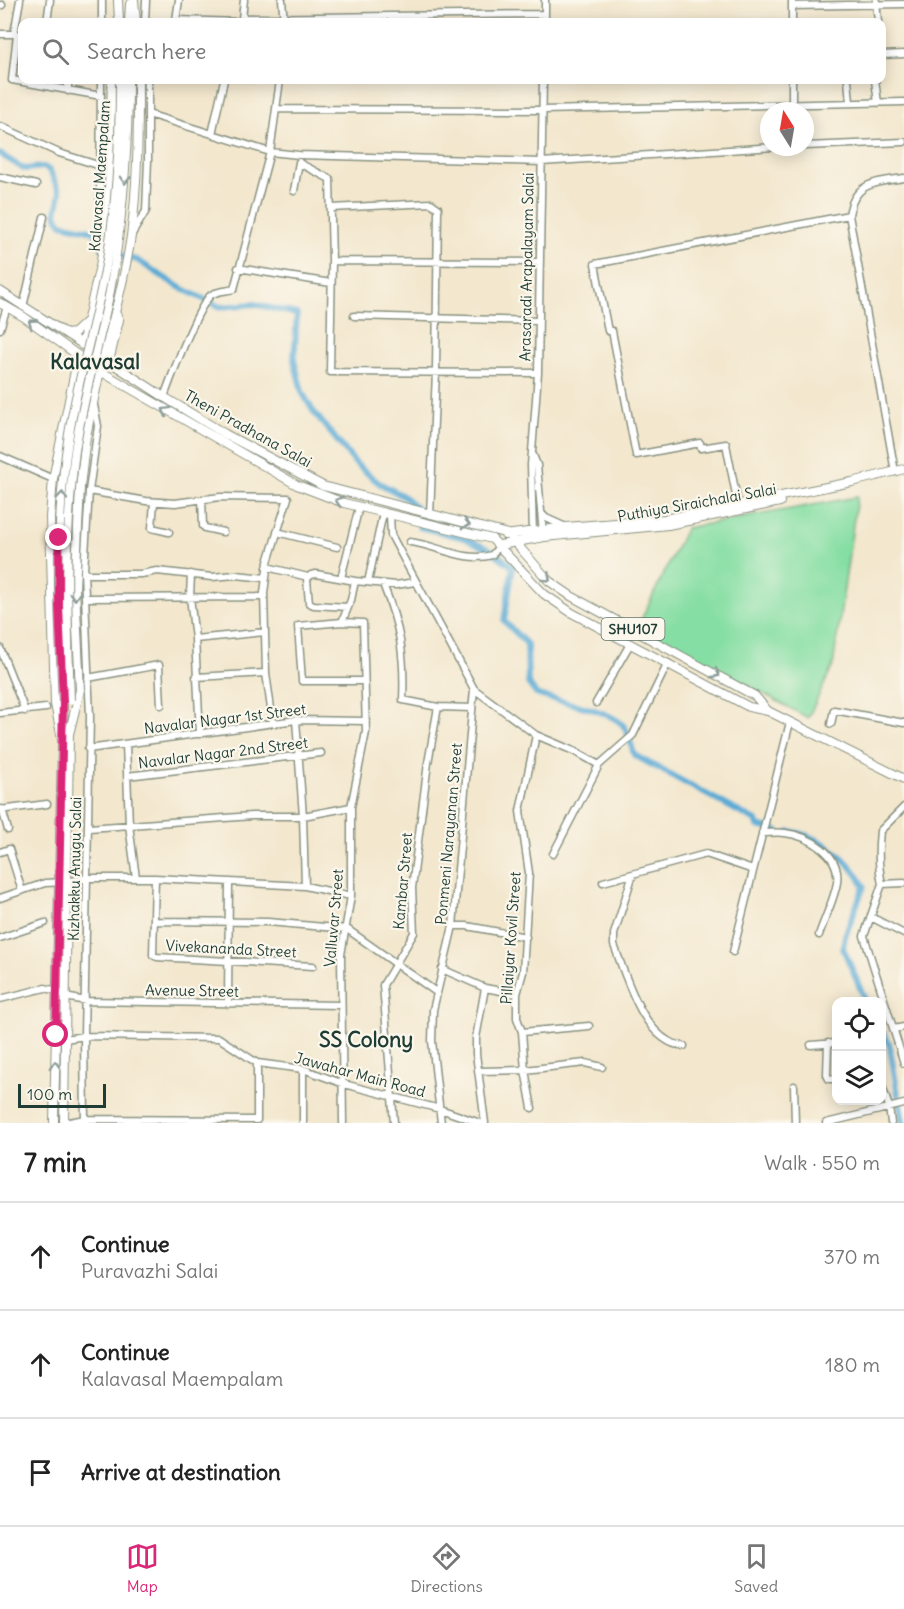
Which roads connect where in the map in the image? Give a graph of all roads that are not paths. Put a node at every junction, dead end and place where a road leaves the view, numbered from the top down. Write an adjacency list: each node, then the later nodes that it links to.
1 (20, 0): 29 (street)
2 (50, 0): 15 (street)
3 (102, 0): 16 (street)
4 (132, 0): 19 (main road); 20 (main road)
5 (146, 0): 21 (street)
6 (179, 0): 22 (street)
7 (244, 0): 23 (street)
8 (282, 0): 24 (street)
9 (545, 0): 14 (street)
10 (118, 1): 17 (main road); 18 (main road)
11 (876, 2): 12 (street); 13 (street); 27 (street)
12 (792, 3)
13 (904, 4)
14 (545, 14): 25 (street); 26 (street)
15 (48, 18)
16 (102, 18)
17 (114, 18)
18 (119, 18)
19 (130, 18)
20 (135, 18)
21 (145, 18)
22 (176, 18)
23 (242, 18)
24 (284, 18)
25 (371, 18)
26 (545, 18)
27 (878, 18)
28 (0, 34): 29 (street)
29 (14, 34): 32 (street)
30 (904, 54): 31 (street)
31 (886, 55)
32 (18, 81)
33 (44, 84): 47 (street)
34 (68, 84): 47 (street)
35 (101, 84): 48 (street)
36 (112, 84): 74 (main road)
37 (120, 84): 165 (main road, Kalavasal Maempalam, one-way to 37, bridge)
38 (128, 84): 165 (main road, Kalavasal Maempalam, one-way to 165, bridge)
39 (138, 84): 76 (main road)
40 (148, 84): 57 (street)
41 (223, 84): 59 (street)
42 (280, 84): 55 (street)
43 (543, 84): 56 (street, Arasaradi Arapalayam Salai)
44 (792, 84): 49 (street)
45 (848, 84): 50 (street)
46 (876, 84): 52 (street)
47 (68, 91): 48 (street)
48 (101, 96): 67 (street)
49 (792, 102)
50 (850, 102): 52 (street); 53 (street)
51 (904, 102): 52 (street)
52 (878, 103)
53 (814, 106)
54 (760, 108): 56 (street)
55 (277, 109): 56 (street); 63 (street)
56 (542, 110): 65 (street, Arasaradi Arapalayam Salai)
57 (148, 114): 59 (street); 76 (street)
58 (0, 126): 67 (street)
59 (212, 134): 63 (street)
60 (904, 142): 61 (street)
61 (814, 146)
62 (760, 148): 65 (street)
63 (270, 152): 64 (street); 80 (street)
64 (299, 155): 65 (street); 66 (street)
65 (541, 162): 78 (street, Arasaradi Arapalayam Salai)
66 (299, 163): 71 (street); 72 (street)
67 (101, 166): 74 (street)
68 (0, 177): 70 (street)
69 (904, 178): 73 (street)
70 (36, 185)
71 (294, 191)
72 (331, 208): 77 (street); 79 (street)
73 (849, 215): 109 (street); 116 (street)
74 (106, 217): 88 (main road)
75 (44, 218): 84 (street)
76 (130, 242): 85 (main road)
77 (332, 261): 79 (street); 81 (street)
78 (540, 262): 79 (street); 89 (street, Arasaradi Arapalayam Salai)
79 (436, 263): 87 (street)
80 (238, 268): 81 (street); 103 (street)
81 (331, 283): 99 (street)
82 (0, 291): 84 (main road, Theni Pradhana Salai)
83 (3, 305): 90 (street); 93 (main road, Theni Pradhana Salai, one-way to 83)
84 (23, 307): 91 (main road, Theni Pradhana Salai)
85 (115, 312): 96 (main road); 97 (main road)
86 (354, 316): 87 (street)
87 (435, 319): 89 (street); 99 (street)
88 (87, 321): 91 (main road); 92 (main road)
89 (538, 321): 100 (street, Arasaradi Arapalayam Salai)
90 (0, 329)
91 (67, 334): 92 (main road, Theni Pradhana Salai)
92 (81, 344): 95 (main road); 96 (main road, Theni Pradhana Salai)
93 (62, 346): 94 (main road, Theni Pradhana Salai); 105 (main road)
94 (78, 356): 95 (main road); 98 (main road, Theni Pradhana Salai); 105 (main road)
95 (90, 357): 96 (main road); 98 (main road)
96 (103, 357): 97 (main road, Theni Pradhana Salai)
97 (111, 362): 103 (main road, Theni Pradhana Salai)
98 (100, 371): 101 (main road, Theni Pradhana Salai); 102 (main road)
99 (436, 372): 100 (street); 120 (street)
100 (538, 373): 106 (street, Arasaradi Arapalayam Salai)
101 (115, 381): 102 (main road); 111 (main road, Theni Pradhana Salai, one-way to 101)
102 (95, 390): 104 (main road)
103 (164, 398): 120 (main road, Theni Pradhana Salai)
104 (93, 400): 112 (street, Kizhakku Anugu Salai); 182 (main road, one-way to 182)
105 (67, 413): 110 (main road)
106 (533, 455): 118 (street, Arasaradi Arapalayam Salai); 121 (street, Arasaradi Arapalayam Salai)
107 (0, 456): 110 (street)
108 (904, 469): 109 (main road, Puthiya Siraichalai Salai)
109 (895, 472): 116 (main road, Puthiya Siraichalai Salai); 127 (main road, Puthiya Siraichalai Salai)
110 (53, 479): 182 (main road)
111 (297, 485): 113 (street); 117 (main road, Theni Pradhana Salai, one-way to 111)
112 (89, 491): 115 (street); 137 (street, Kizhakku Anugu Salai)
113 (288, 498): 114 (street); 125 (street)
114 (202, 499): 115 (street); 124 (street)
115 (154, 502): 123 (street)
116 (738, 505): 122 (main road, Puthiya Siraichalai Salai)
117 (359, 507): 119 (main road, Theni Pradhana Salai); 141 (street)
118 (541, 512): 122 (street); 127 (street, Arasaradi Arapalayam Salai)
119 (387, 514): 120 (main road, Theni Pradhana Salai); 143 (street); 144 (street)
120 (423, 518): 128 (main road, Theni Pradhana Salai, one-way to 128); 130 (main road, Theni Pradhana Salai)
121 (533, 519): 126 (street); 129 (street, Arasaradi Arapalayam Salai)
122 (566, 527): 127 (main road, Puthiya Siraichalai Salai)
123 (169, 532)
124 (223, 532)
125 (277, 532): 133 (street); 136 (street)
126 (521, 532): 128 (main road); 129 (main road)
127 (543, 533): 129 (main road)
128 (508, 534): 130 (main road); 131 (main road, SHU107)
129 (531, 536): 131 (main road); 135 (main road)
130 (492, 539): 134 (main road)
131 (514, 541): 134 (main road); 135 (main road, SHU107)
132 (410, 542): 134 (street)
133 (337, 547)
134 (496, 551): 150 (main road, SHU107)
135 (527, 557): 146 (main road, SHU107, one-way to 146)
136 (267, 567): 139 (street); 140 (street)
137 (84, 574): 138 (street); 149 (street, Kizhakku Anugu Salai)
138 (191, 574): 140 (street); 147 (street)
139 (308, 577): 141 (street); 151 (street)
140 (266, 578): 148 (street)
141 (342, 578): 142 (street)
142 (355, 581): 143 (street); 151 (street)
143 (368, 582): 145 (street)
144 (415, 582): 145 (street); 164 (street)
145 (383, 584): 168 (street)
146 (562, 590): 150 (main road); 153 (main road, SHU107)
147 (190, 597): 148 (street); 149 (street); 156 (street)
148 (264, 597): 154 (street)
149 (85, 598): 162 (street, Kizhakku Anugu Salai)
150 (554, 601): 155 (main road, SHU107)
151 (348, 607): 152 (street)
152 (342, 622): 163 (street, Valluvar Street); 163 (street)
153 (622, 623): 155 (main road); 172 (main road, SHU107, one-way to 172)
154 (265, 632): 156 (street); 160 (street)
155 (615, 636): 157 (main road, SHU107)
156 (195, 639): 161 (street)
157 (630, 644): 159 (main road, SHU107); 166 (street)
158 (0, 648): 171 (street)
159 (668, 663): 172 (main road, SHU107); 187 (street)
160 (266, 673): 161 (street); 177 (street)
161 (196, 677): 180 (street)
162 (88, 678): 167 (street); 184 (street, Kizhakku Anugu Salai)
163 (364, 681): 175 (street, Valluvar Street)
164 (474, 689): 170 (street, Ponmeni Narayanan Street); 181 (street)
165 (66, 701): 182 (main road)
166 (596, 704)
167 (161, 705)
168 (438, 707): 170 (street); 227 (street, Kambar Street)
169 (46, 708): 171 (street)
170 (472, 708): 219 (street, Ponmeni Narayanan Street)
171 (25, 711): 173 (street)
172 (768, 711): 176 (main road, SHU107)
173 (0, 713)
174 (296, 720): 175 (street, Navalar Nagar 1st Street); 177 (street, Navalar Nagar 1st Street); 186 (street)
175 (366, 721): 191 (street, Valluvar Street)
176 (789, 722): 189 (main road, SHU107); 198 (street)
177 (273, 723): 180 (street, Navalar Nagar 1st Street)
178 (904, 723): 179 (street)
179 (831, 724)
180 (200, 734): 183 (street, Navalar Nagar 1st Street)
181 (536, 735): 187 (street); 223 (street, Pillaiyar Kovil Street)
182 (65, 737): 206 (main road)
183 (126, 744): 184 (street, Navalar Nagar 1st Street); 188 (street)
184 (88, 749): 196 (street, Kizhakku Anugu Salai)
185 (321, 753): 186 (street, Navalar Nagar 2nd Street)
186 (300, 756): 188 (street, Navalar Nagar 2nd Street); 194 (street)
187 (599, 765): 200 (street)
188 (127, 776): 195 (street)
189 (904, 779)
190 (47, 804): 193 (street)
191 (351, 807): 194 (street); 213 (street, Valluvar Street)
192 (904, 807): 210 (street)
193 (1, 809): 197 (street)
194 (303, 816): 195 (street); 211 (street)
195 (129, 825): 196 (street); 204 (street)
196 (88, 828): 203 (street, Kizhakku Anugu Salai)
197 (8, 830)
198 (762, 833): 201 (street); 221 (street)
199 (0, 852): 212 (street)
200 (553, 854)
201 (753, 870): 202 (street); 225 (street)
202 (633, 874): 207 (street); 248 (street)
203 (88, 878): 204 (street); 206 (street); 236 (street, Kizhakku Anugu Salai)
204 (136, 878): 205 (street)
205 (155, 878): 208 (street); 216 (street, Vivekananda Street)
206 (62, 882): 212 (street); 231 (main road); 234 (main road)
207 (603, 882)
208 (229, 883): 211 (street); 217 (street)
209 (904, 883): 210 (street)
210 (882, 885): 215 (street)
211 (305, 886): 213 (street)
212 (22, 891): 214 (street)
213 (351, 896): 220 (street, Valluvar Street)
214 (0, 898)
215 (871, 917): 222 (street); 241 (street)
216 (155, 921): 217 (street); 226 (street, Vivekananda Street)
217 (228, 921): 220 (street); 226 (street)
218 (45, 923): 224 (street)
219 (453, 926): 223 (street); 229 (street, Ponmeni Narayanan Street)
220 (347, 929): 227 (street); 238 (street, Valluvar Street)
221 (819, 934)
222 (904, 934)
223 (526, 937): 233 (street, Pillaiyar Kovil Street)
224 (0, 938)
225 (733, 952)
226 (228, 961): 228 (street, Vivekananda Street); 237 (street)
227 (395, 962): 232 (street); 258 (street, Kambar Street)
228 (313, 966)
229 (442, 969): 230 (street); 232 (street, Ponmeni Narayanan Street)
230 (485, 988): 233 (street); 254 (street)
231 (57, 991): 234 (street); 235 (street); 266 (main road, one-way to 231)
232 (436, 992): 263 (street, Ponmeni Narayanan Street)
233 (517, 994): 242 (street, Pillaiyar Kovil Street)
234 (65, 998): 236 (street, Avenue Street); 244 (main road)
235 (0, 999)
236 (86, 1001): 237 (street, Avenue Street); 243 (street, Kizhakku Anugu Salai)
237 (228, 1004): 238 (street, Avenue Street)
238 (340, 1005): 256 (street, Valluvar Street)
239 (590, 1026): 242 (street)
240 (904, 1027): 241 (street)
241 (894, 1029): 250 (street)
242 (522, 1032): 253 (street, Pillaiyar Kovil Street)
243 (84, 1036): 244 (street, Jawahar Main Road); 249 (street, Jawahar Main Road); 264 (street, Kizhakku Anugu Salai)
244 (65, 1039): 267 (main road)
245 (828, 1043): 246 (street); 247 (street); 255 (street)
246 (832, 1043)
247 (811, 1045)
248 (684, 1046)
249 (257, 1063): 252 (street, Jawahar Main Road); 265 (street)
250 (904, 1063)
251 (602, 1067): 253 (street)
252 (303, 1070): 256 (street, Jawahar Main Road); 268 (street)
253 (525, 1070): 254 (street); 262 (street, Pillaiyar Kovil Street)
254 (478, 1071): 272 (street)
255 (832, 1079)
256 (344, 1084): 258 (street, Jawahar Main Road); 269 (street, Valluvar Street)
257 (794, 1086): 273 (street)
258 (390, 1097): 263 (street, Jawahar Main Road); 270 (street, Kambar Street)
259 (886, 1098): 261 (street)
260 (901, 1104): 261 (street)
261 (889, 1107): 274 (street); 275 (street)
262 (532, 1108)
263 (440, 1109): 271 (street, Ponmeni Narayanan Street); 272 (street, Jawahar Main Road)
264 (85, 1121): 265 (street); 267 (street)
265 (257, 1122)
266 (54, 1123)
267 (64, 1123)
268 (303, 1123)
269 (343, 1123)
270 (394, 1123)
271 (441, 1123)
272 (482, 1123)
273 (795, 1123)
274 (826, 1123)
275 (891, 1123)

